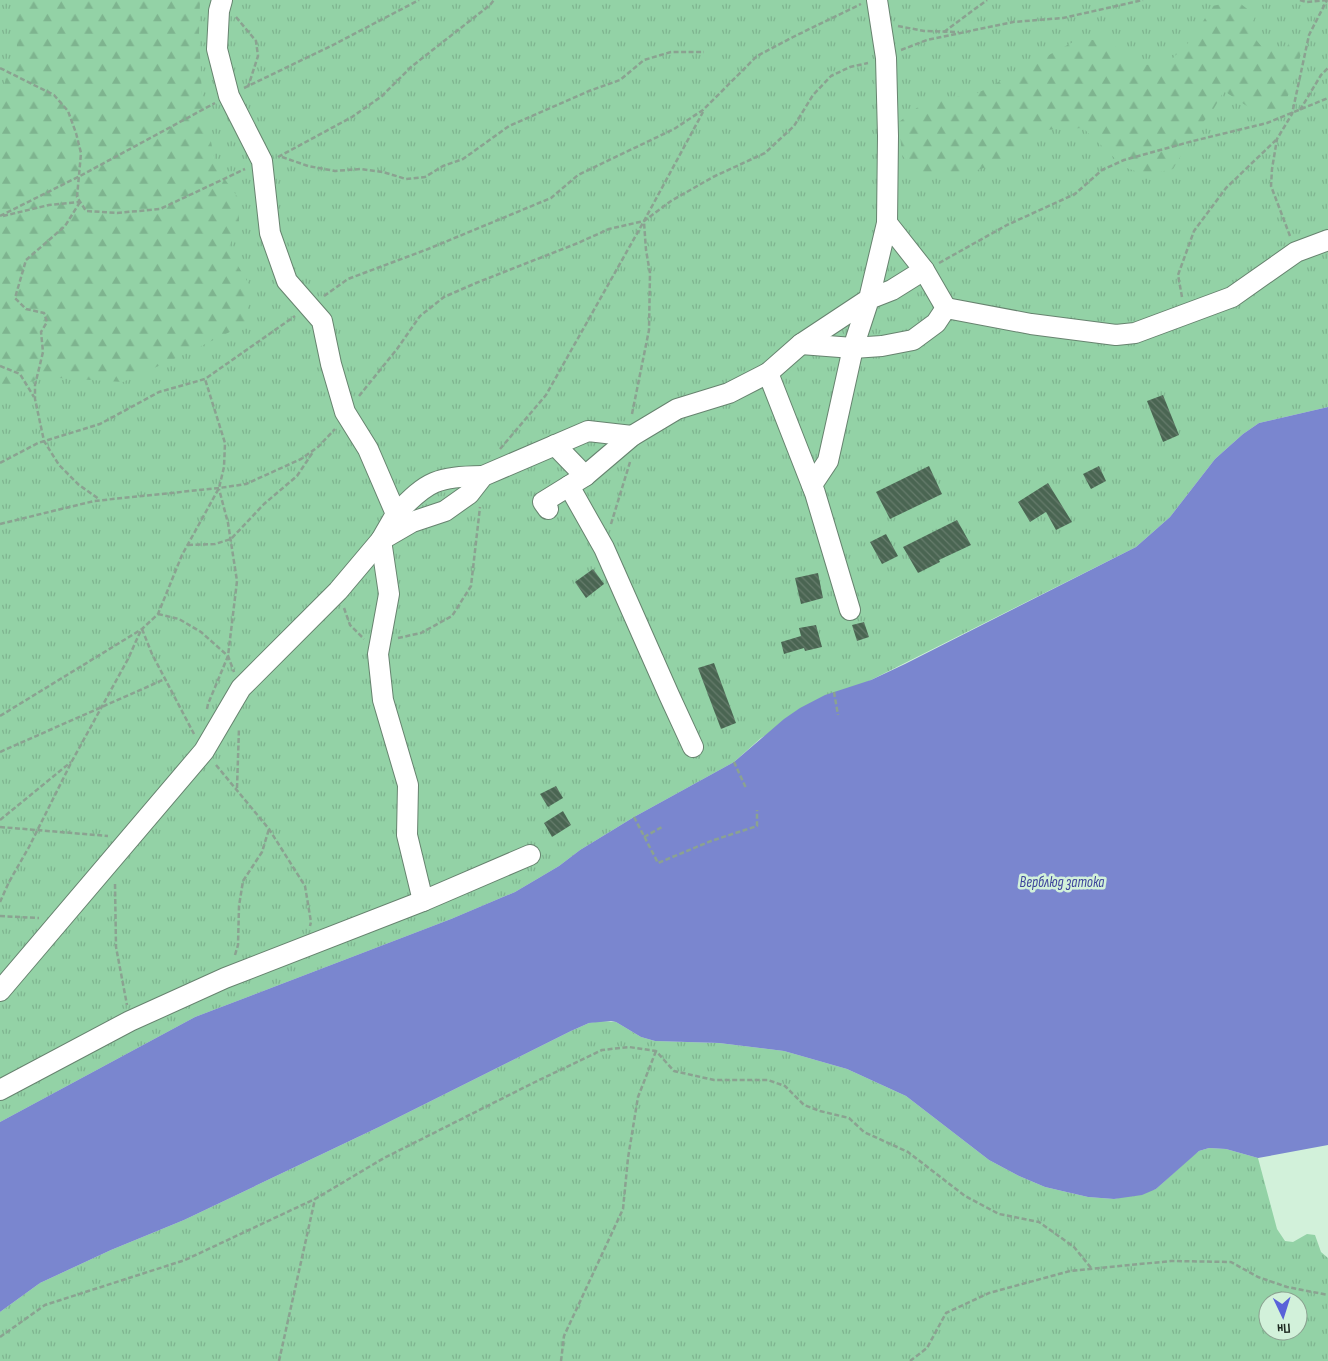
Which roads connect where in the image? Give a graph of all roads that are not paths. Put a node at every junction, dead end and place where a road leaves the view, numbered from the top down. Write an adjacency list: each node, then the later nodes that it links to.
1 (875, 3): 3 (lane)
2 (223, 6): 17 (lane)
3 (887, 224): 5 (lane); 6 (lane)
4 (1328, 240): 7 (lane)
5 (924, 270): 6 (lane); 7 (lane)
6 (870, 299): 8 (lane); 9 (lane)
7 (946, 308): 9 (lane)
8 (801, 344): 9 (lane); 10 (lane)
9 (854, 348): 15 (lane)
10 (768, 373): 11 (lane); 15 (lane)
11 (632, 436): 12 (lane); 14 (lane)
12 (555, 445): 13 (lane); 14 (lane)
13 (483, 476): 17 (lane); 18 (lane)
14 (577, 481): 16 (lane); 20 (lane)
15 (812, 485): 19 (lane)
16 (548, 509)
17 (396, 514): 18 (lane)
18 (381, 540): 22 (lane); 23 (lane)
19 (850, 610)
20 (694, 746)
21 (530, 855): 22 (lane)
22 (424, 901): 24 (lane)
23 (0, 991)
24 (0, 1090)

